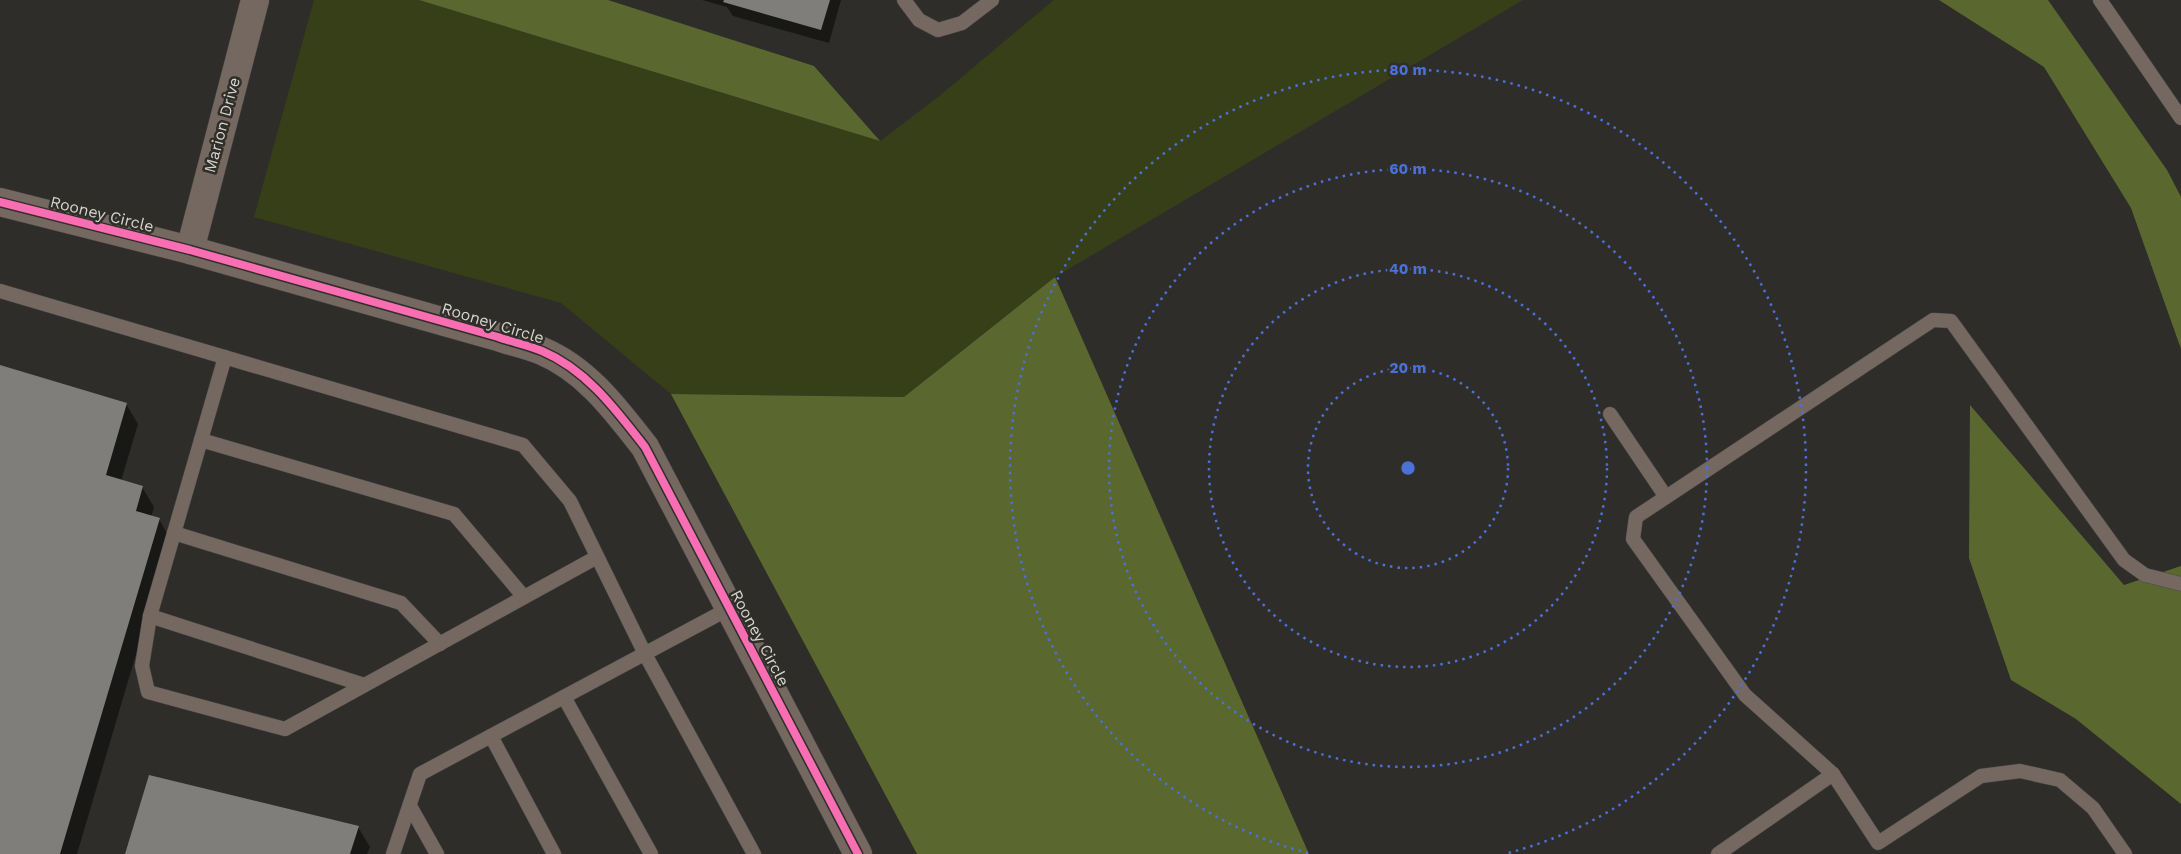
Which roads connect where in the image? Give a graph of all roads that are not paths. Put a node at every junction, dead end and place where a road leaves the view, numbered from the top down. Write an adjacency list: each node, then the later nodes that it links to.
1 (255, 0): 7 (street, Marion Drive)
2 (904, 0): 3 (lane)
3 (992, 0)
4 (2100, 0): 5 (lane)
5 (2181, 118)
6 (0, 202): 7 (street, Rooney Circle)
7 (190, 250): 17 (street, Rooney Circle)
8 (0, 291): 9 (lane)
9 (225, 357): 11 (lane); 14 (lane)
10 (1610, 414): 12 (lane)
11 (201, 440): 13 (lane); 16 (lane)
12 (1666, 497): 15 (lane); 24 (lane)
13 (174, 533): 18 (lane); 19 (lane)
14 (597, 557): 16 (lane); 20 (lane)
15 (2181, 584)
16 (524, 597): 19 (lane)
17 (730, 608): 20 (lane); 32 (street, Rooney Circle)
18 (150, 616): 21 (lane); 21 (lane)
19 (440, 644): 21 (lane)
20 (645, 654): 22 (lane); 31 (lane)
21 (364, 685)
22 (564, 697): 23 (lane); 30 (lane)
23 (490, 736): 25 (lane); 29 (lane)
24 (1833, 774): 26 (lane); 33 (lane)
25 (410, 806): 27 (lane); 28 (lane)
26 (1882, 848): 34 (lane)
27 (393, 854)
28 (436, 854)
29 (554, 854)
30 (651, 854)
31 (754, 854)
32 (858, 854)
33 (1718, 854)
34 (2125, 854)

